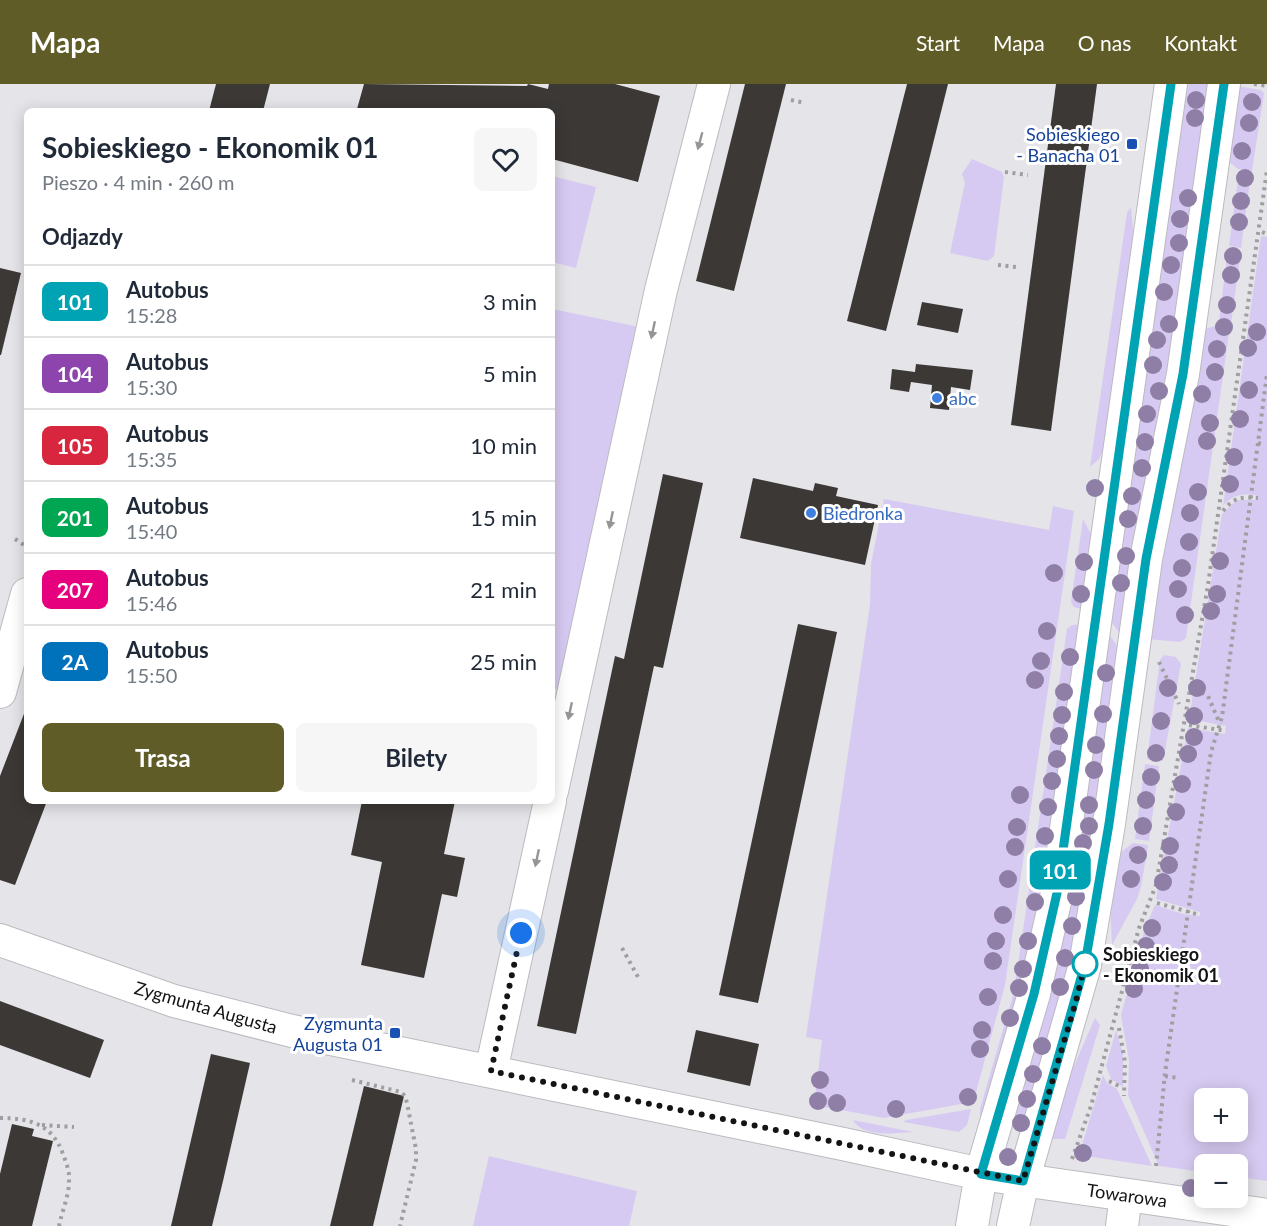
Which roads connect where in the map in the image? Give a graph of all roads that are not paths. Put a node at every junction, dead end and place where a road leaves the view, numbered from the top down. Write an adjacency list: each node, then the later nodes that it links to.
1 (714, 84): 6 (street, one-way to 6)
2 (1171, 84): 10 (street)
3 (1224, 84): 11 (street)
4 (24, 605): 5 (street)
5 (0, 692)
6 (555, 777)
7 (549, 804): 9 (street, one-way to 9)
8 (0, 940): 9 (street, Zygmunta Augusta)
9 (491, 1071): 10 (street, Zygmunta Augusta)
10 (981, 1174): 11 (street, Towarowa); 14 (street)
11 (1023, 1181): 12 (street, Towarowa); 15 (street)
12 (1126, 1195): 13 (street, Towarowa); 16 (street)
13 (1267, 1215)
14 (972, 1226)
15 (1013, 1226)
16 (1122, 1226)

